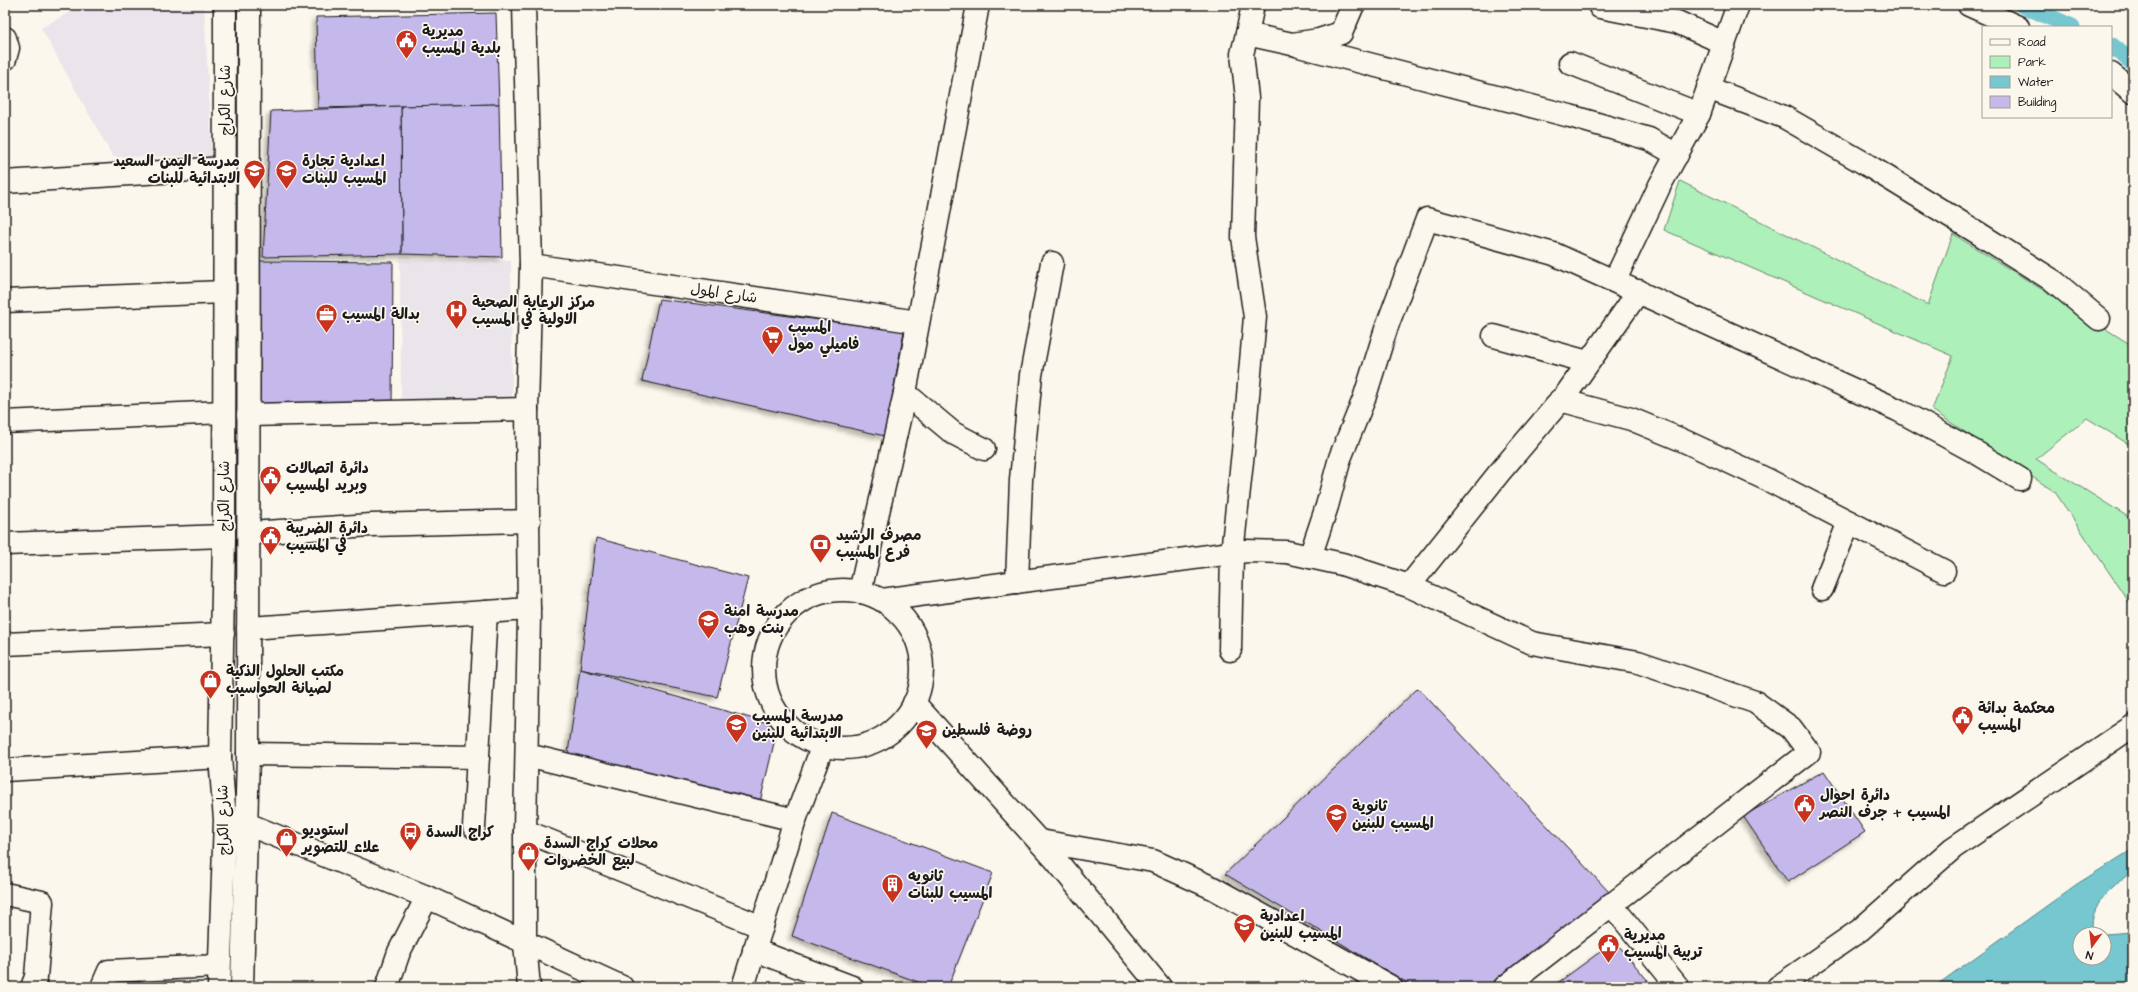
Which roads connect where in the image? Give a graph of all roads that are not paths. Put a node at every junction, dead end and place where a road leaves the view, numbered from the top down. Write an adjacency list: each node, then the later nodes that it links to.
1 (225, 5): 22 (street, شارع الكراج)
2 (249, 5): 38 (street, شارع الكراج)
3 (524, 5): 25 (street)
4 (978, 5): 31 (street)
5 (1253, 5): 11 (street)
6 (1353, 5): 13 (street)
7 (1738, 5): 14 (street)
8 (1969, 5): 10 (street)
9 (1600, 7): 14 (street)
10 (2016, 26)
11 (1247, 34): 13 (street); 47 (street)
12 (5, 38): 15 (street)
13 (1292, 44): 21 (street)
14 (1724, 44): 18 (street)
15 (5, 59)
16 (1570, 63): 20 (street)
17 (2112, 75): 19 (street)
18 (1708, 88): 20 (street); 30 (street)
19 (2133, 92)
20 (1699, 114): 21 (street)
21 (1677, 155): 26 (street)
22 (224, 168): 23 (street); 28 (street, شارع الكراج)
23 (5, 182)
24 (1052, 263): 50 (street)
25 (531, 265): 31 (street, شارع المول); 36 (street)
26 (1615, 280): 27 (street); 48 (street)
27 (1639, 291): 33 (street); 41 (street)
28 (224, 292): 29 (street); 37 (street, شارع الكراج)
29 (5, 301)
30 (2099, 319)
31 (918, 322): 34 (street)
32 (1494, 336): 33 (street)
33 (1588, 362): 35 (street)
34 (904, 393): 40 (street); 53 (street)
35 (1560, 400): 43 (street); 51 (street)
36 (527, 409): 38 (street); 42 (street)
37 (224, 412): 39 (street); 45 (street, شارع الكراج)
38 (248, 415): 44 (street, شارع الكراج)
39 (5, 422)
40 (984, 449)
41 (2020, 479)
42 (529, 521): 44 (street); 55 (street)
43 (1849, 522): 49 (street); 52 (street)
44 (249, 533): 57 (street, شارع الكراج)
45 (224, 536): 46 (street); 58 (street, شارع الكراج)
46 (5, 544)
47 (1232, 553): 48 (street); 50 (street); 60 (street)
48 (1310, 557): 51 (street)
49 (1944, 571)
50 (1017, 582): 54 (street)
51 (1408, 586): 77 (street)
52 (1822, 589)
53 (860, 592): 54 (street); 63 (street)
54 (882, 600): 61 (street)
55 (529, 609): 56 (street); 65 (street)
56 (486, 612): 57 (street); 67 (street)
57 (248, 628): 64 (street, شارع الكراج)
58 (223, 634): 59 (street); 66 (street, شارع الكراج)
59 (5, 644)
60 (1230, 650)
61 (914, 703): 63 (street); 74 (street)
62 (2133, 726): 94 (street)
63 (823, 745): 70 (street)
64 (248, 754): 67 (street); 71 (street, شارع الكراج)
65 (527, 755): 70 (street); 73 (street)
66 (220, 757): 68 (street); 69 (street, شارع الكراج)
67 (478, 757): 72 (street)
68 (5, 770)
69 (225, 820): 71 (street); 81 (street, شارع الكراج)
70 (795, 820): 78 (street)
71 (247, 824): 76 (street); 82 (street, شارع الكراج)
72 (474, 827)
73 (525, 831): 78 (street); 79 (street)
74 (1040, 842): 90 (street); 91 (street)
75 (5, 894): 83 (street)
76 (427, 897): 79 (street); 85 (street)
77 (1611, 904): 92 (street); 93 (street)
78 (762, 927): 80 (street)
79 (525, 944): 86 (street); 87 (street)
80 (754, 950): 88 (street); 89 (street)
81 (219, 977): 84 (street)
82 (246, 986)
83 (32, 987)
84 (102, 987)
85 (387, 987)
86 (529, 987)
87 (622, 987)
88 (743, 987)
89 (852, 987)
90 (1160, 987)
91 (1392, 987)
92 (1505, 987)
93 (1678, 987)
94 (1778, 987)

